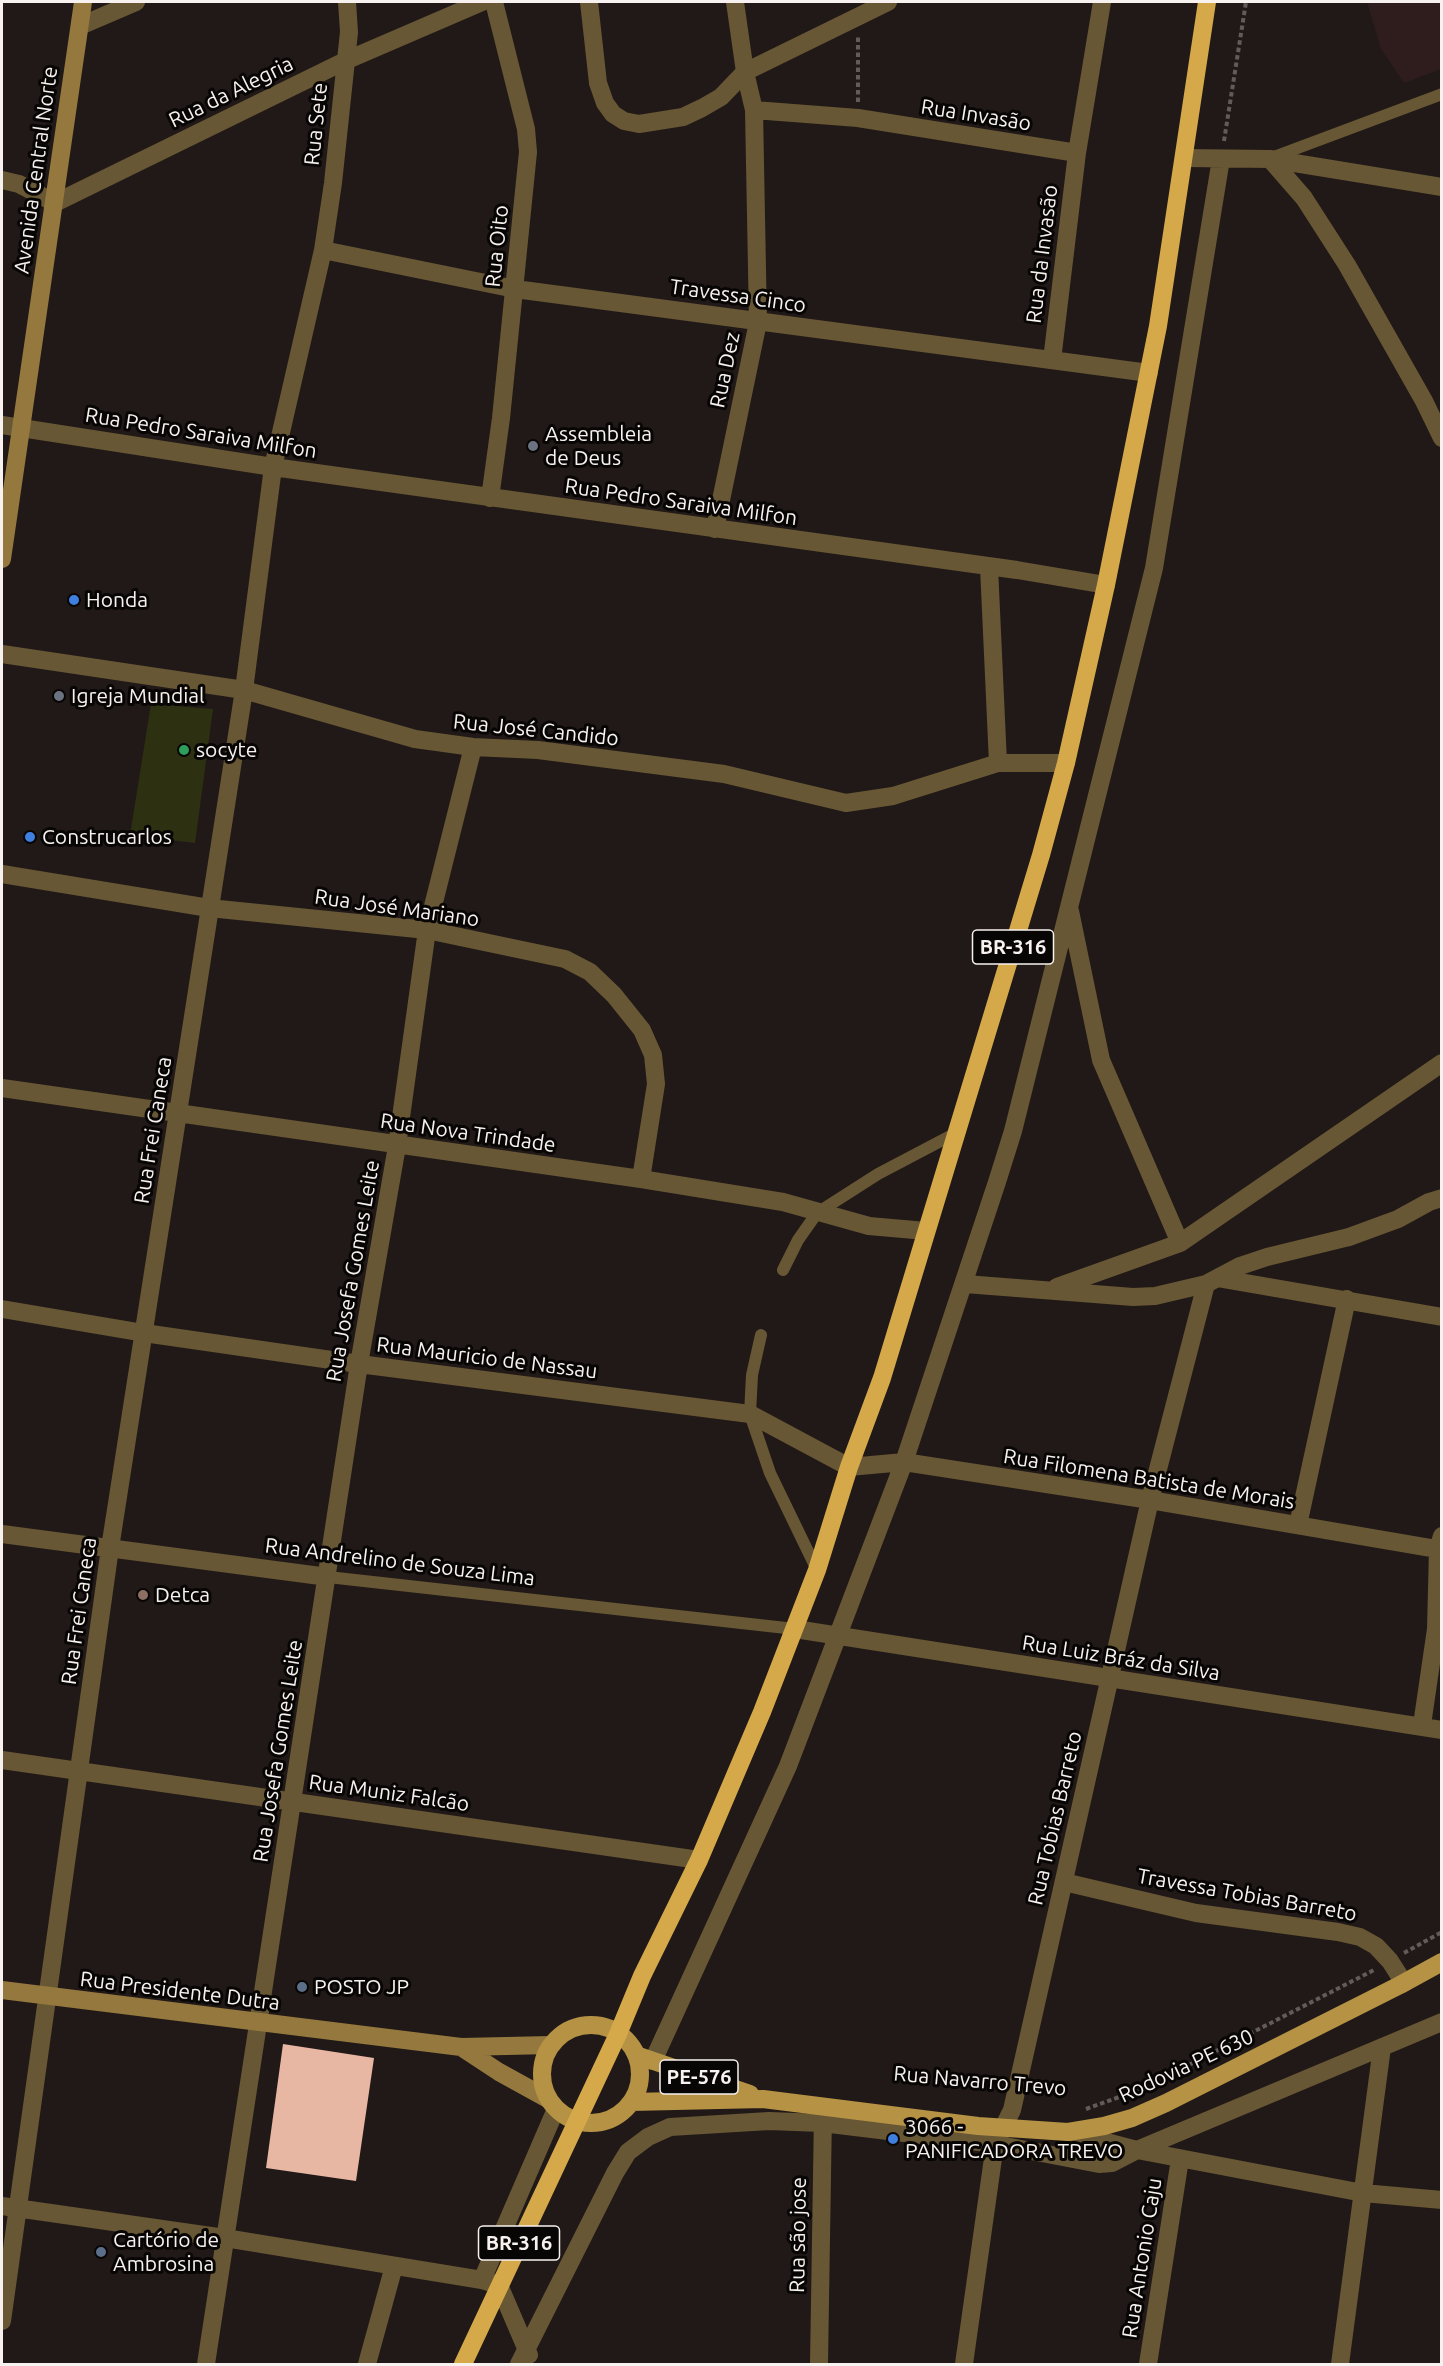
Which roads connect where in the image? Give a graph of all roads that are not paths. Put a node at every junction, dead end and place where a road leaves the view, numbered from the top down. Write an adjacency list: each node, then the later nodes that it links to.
1 (83, 2): 11 (main road, Avenida Central Norte)
2 (136, 2): 11 (street)
3 (347, 2): 12 (street, Rua Sete)
4 (482, 2): 12 (street, Rua da Alegria)
5 (494, 2): 24 (street, Rua Oito)
6 (589, 2): 13 (street)
7 (735, 2): 13 (street)
8 (888, 2): 13 (street)
9 (1102, 2): 16 (street)
10 (1207, 2): 17 (highway, BR-316)
11 (80, 26): 22 (main road, Avenida Central Norte)
12 (345, 61): 22 (street, Rua da Alegria); 23 (street, Rua Sete)
13 (745, 72): 15 (street)
14 (1442, 94): 19 (lane)
15 (754, 110): 16 (street, Rua Invasão); 25 (street, Rua Dez)
16 (1077, 153): 26 (street, Rua da Invasão)
17 (1185, 158): 18 (street); 27 (highway, BR-316)
18 (1221, 159): 19 (street); 43 (street)
19 (1270, 159): 21 (street); 30 (street)
20 (2, 180): 22 (street)
21 (1442, 187)
22 (55, 203): 29 (main road, Avenida Central Norte)
23 (322, 250): 24 (street, Travessa Cinco); 31 (street, Rua Sete)
24 (515, 289): 25 (street, Travessa Cinco); 32 (street, Rua Oito)
25 (758, 322): 26 (street, Travessa Cinco); 33 (street, Rua Dez)
26 (1052, 360): 27 (street, Travessa Cinco)
27 (1149, 373): 36 (highway, BR-316)
28 (2, 425): 29 (street, Rua Pedro Saraiva Milfon)
29 (21, 428): 31 (street, Rua Pedro Saraiva Milfon); 34 (main road, Avenida Central Norte)
30 (1442, 438)
31 (273, 467): 32 (street, Rua Pedro Saraiva Milfon); 38 (street, Rua Frei Caneca)
32 (490, 498): 33 (street, Rua Pedro Saraiva Milfon)
33 (715, 529): 35 (street, Rua Pedro Saraiva Milfon)
34 (2, 560)
35 (989, 567): 36 (street, Rua Pedro Saraiva Milfon); 40 (street)
36 (1106, 585): 41 (highway, BR-316)
37 (2, 654): 38 (street, Rua José Candido)
38 (244, 690): 39 (street, Rua José Candido); 44 (street, Rua Frei Caneca)
39 (473, 747): 40 (street, Rua José Candido); 45 (street, Rua Josefa Gomes Leite)
40 (998, 763): 41 (street, Rua José Candido)
41 (1066, 764): 49 (highway, BR-316)
42 (2, 874): 44 (street, Rua José Mariano)
43 (1069, 906): 55 (street); 58 (street)
44 (209, 908): 45 (street, Rua José Mariano); 48 (street, Rua Frei Caneca)
45 (427, 930): 50 (street, Rua Josefa Gomes Leite); 51 (street, Rua José Mariano)
46 (1442, 1063): 55 (street)
47 (2, 1089): 48 (street, Rua Nova Trindade)
48 (178, 1113): 50 (street, Rua Nova Trindade); 63 (street, Rua Frei Caneca)
49 (956, 1133): 53 (lane); 54 (highway, BR-316)
50 (397, 1146): 51 (street, Rua Nova Trindade); 65 (street, Rua Josefa Gomes Leite)
51 (641, 1179): 53 (street, Rua Nova Trindade)
52 (1442, 1198): 57 (street)
53 (817, 1213): 54 (street, Rua Nova Trindade); 56 (lane)
54 (926, 1231): 68 (highway, BR-316)
55 (1180, 1243): 59 (street)
56 (783, 1270)
57 (1212, 1281): 59 (street); 60 (street); 69 (street, Rua Tobias Barreto)
58 (965, 1284): 59 (street); 67 (street)
59 (1051, 1290)
60 (1347, 1299): 62 (street); 70 (street)
61 (2, 1309): 63 (street, Rua Mauricio de Nassau)
62 (1442, 1317)
63 (144, 1333): 65 (street, Rua Mauricio de Nassau); 73 (street, Rua Frei Caneca)
64 (761, 1335): 66 (lane)
65 (359, 1365): 66 (street, Rua Mauricio de Nassau); 75 (street, Rua Josefa Gomes Leite)
66 (750, 1414): 68 (street, Rua Mauricio de Nassau); 74 (lane)
67 (904, 1462): 68 (street, Rua Filomena Batista de Morais); 69 (street, Rua Filomena Batista de Morais); 78 (street)
68 (849, 1467): 74 (highway, BR-316)
69 (1150, 1500): 70 (street, Rua Filomena Batista de Morais); 79 (street, Rua Tobias Barreto)
70 (1298, 1526): 72 (street, Rua Filomena Batista de Morais)
71 (2, 1534): 73 (street, Rua Andrelino de Souza Lima)
72 (1440, 1545): 76 (street)
73 (110, 1548): 75 (street, Rua Andrelino de Souza Lima); 83 (street, Rua Frei Caneca)
74 (817, 1570): 77 (highway, BR-316)
75 (328, 1577): 77 (lane, Rua Andrelino de Souza Lima); 84 (street, Rua Josefa Gomes Leite)
76 (1439, 1627): 80 (street)
77 (795, 1629): 78 (street, Rua Luiz Bráz da Silva); 85 (highway, BR-316)
78 (836, 1635): 79 (street, Rua Luiz Bráz da Silva); 98 (street)
79 (1109, 1680): 80 (street, Rua Luiz Bráz da Silva); 86 (street, Rua Tobias Barreto)
80 (1422, 1725): 81 (street, Rua Luiz Bráz da Silva)
81 (1442, 1730)
82 (2, 1760): 83 (street, Rua Muniz Falcão)
83 (79, 1772): 84 (street, Rua Muniz Falcão); 90 (street, Rua Frei Caneca)
84 (292, 1802): 85 (street, Rua Muniz Falcão); 92 (street, Rua Josefa Gomes Leite)
85 (699, 1860): 93 (highway, BR-316)
86 (1064, 1882): 88 (street, Travessa Tobias Barreto); 105 (street, Rua Tobias Barreto)
87 (1442, 1962): 88 (main road, Rodovia PE 630 / PE-576)
88 (1404, 1983): 104 (main road, Rodovia PE 630 / PE-576)
89 (2, 1990): 90 (main road, Rua Presidente Dutra)
90 (48, 1997): 92 (main road, Rua Presidente Dutra); 110 (street, Rua Frei Caneca)
91 (1442, 2022): 95 (street)
92 (259, 2023): 96 (main road, Rua Presidente Dutra); 111 (street, Rua Josefa Gomes Leite)
93 (618, 2034): 94 (main road); 97 (main road); 103 (highway, BR-316)
94 (551, 2045): 96 (main road, Rua Presidente Dutra); 101 (main road)
95 (1382, 2047): 106 (street); 108 (street)
96 (461, 2048): 101 (main road)
97 (636, 2055): 98 (main road, PE-576); 100 (main road)
98 (653, 2061): 99 (main road, PE-576)
99 (763, 2099): 100 (main road, PE-576); 102 (main road, PE-576)
100 (631, 2102): 103 (main road)
101 (552, 2104): 103 (main road); 113 (street)
102 (823, 2114): 105 (main road, Rodovia PE 630 / PE-576); 115 (street); 119 (street, Rua são jose)
103 (576, 2121): 113 (highway, BR-316)
104 (1068, 2133): 105 (main road, Rodovia PE 630 / PE-576); 106 (street)
105 (999, 2136): 106 (street); 120 (street, Rua Tobias Barreto)
106 (1137, 2150): 107 (street)
107 (1180, 2158): 108 (street); 121 (street, Rua Antonio Caju)
108 (1363, 2193): 109 (street); 122 (street)
109 (1442, 2200)
110 (10, 2207): 111 (street); 114 (street, Rua Frei Caneca)
111 (225, 2238): 112 (street); 116 (street, Rua Josefa Gomes Leite)
112 (394, 2266): 113 (street); 117 (street)
113 (491, 2283): 115 (street); 118 (highway, BR-316)
114 (2, 2321)
115 (526, 2359)
116 (206, 2364)
117 (367, 2364)
118 (463, 2364)
119 (819, 2364)
120 (964, 2364)
121 (1148, 2364)
122 (1340, 2364)

